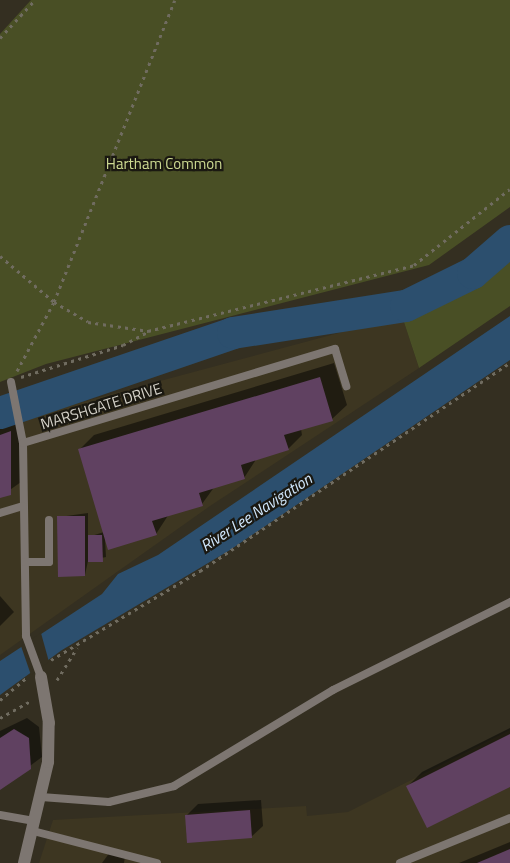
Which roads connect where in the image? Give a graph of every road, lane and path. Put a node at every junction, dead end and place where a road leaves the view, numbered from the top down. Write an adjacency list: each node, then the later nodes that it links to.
1 (35, 0): 3 (path)
2 (175, 0): 6 (path)
3 (0, 38)
4 (510, 189): 7 (path)
5 (0, 256): 6 (path)
6 (54, 302): 7 (path); 9 (path)
7 (148, 331): 9 (path)
8 (510, 363): 17 (path)
9 (11, 382): 11 (lane)
10 (346, 386): 11 (lane, MARSHGATE DRIVE)
11 (23, 443): 12 (lane)
12 (23, 506): 13 (lane); 15 (lane)
13 (0, 513)
14 (49, 520): 15 (lane)
15 (25, 562): 19 (lane, bridge)
16 (510, 602): 24 (lane)
17 (79, 646): 18 (path); 21 (path)
18 (51, 660)
19 (41, 676): 21 (street)
20 (26, 678): 22 (path)
21 (51, 690): 23 (path); 24 (street)
22 (0, 700)
23 (0, 718)
24 (41, 797): 27 (street)
25 (0, 814): 27 (lane)
26 (510, 818): 30 (lane)
27 (34, 826): 28 (street); 29 (lane)
28 (24, 863)
29 (157, 863)
30 (400, 863)

